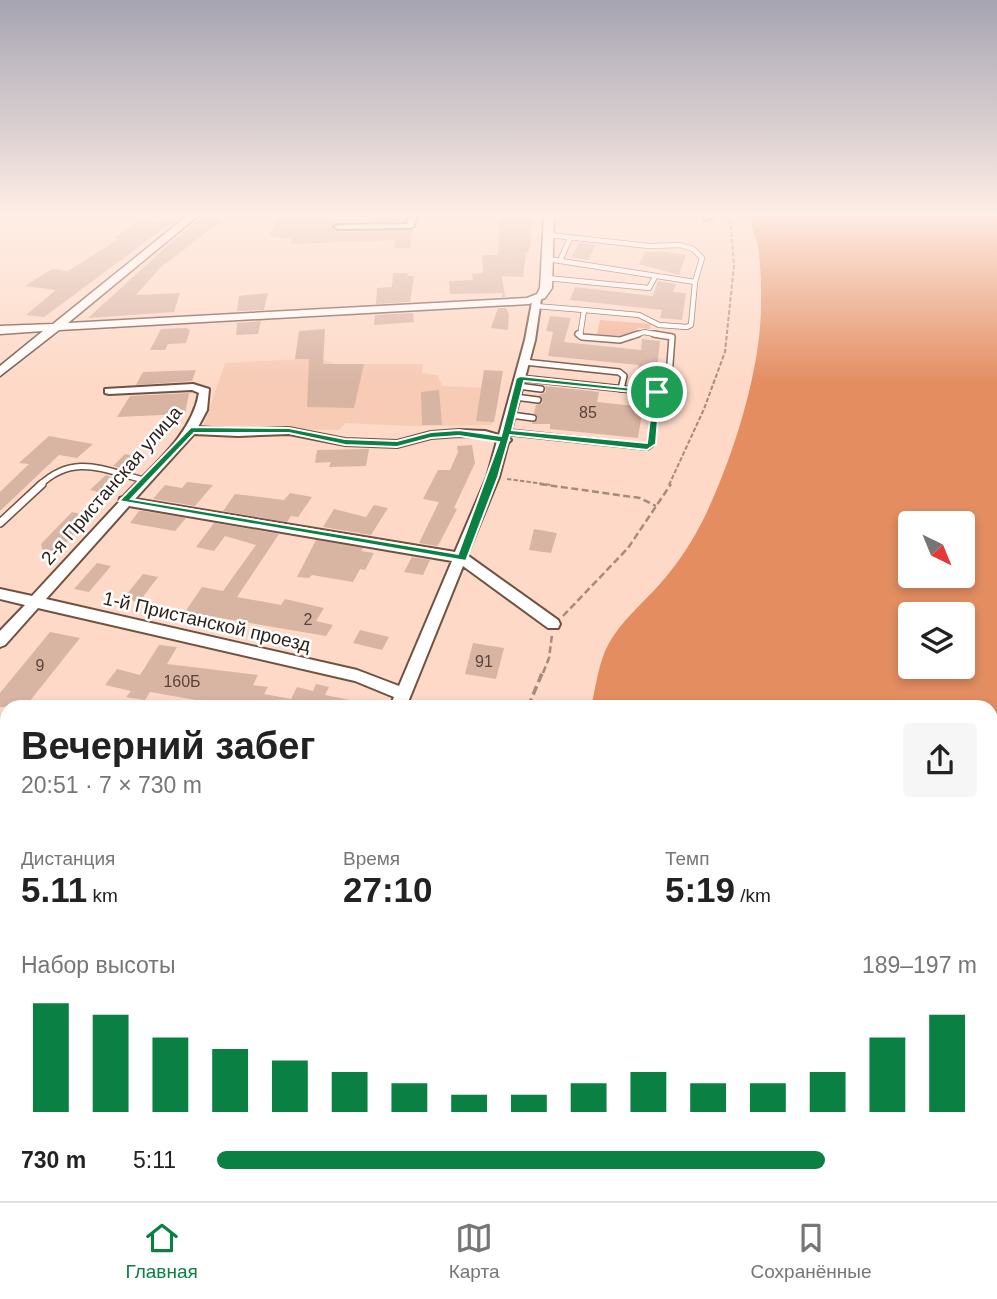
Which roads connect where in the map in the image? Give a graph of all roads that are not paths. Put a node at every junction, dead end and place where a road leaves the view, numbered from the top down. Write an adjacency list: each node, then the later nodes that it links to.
1 (125, 271): 10 (street)
2 (547, 271): 6 (street)
3 (642, 271): 5 (lane)
4 (698, 271): 7 (lane)
5 (655, 276): 6 (lane); 7 (lane)
6 (547, 278): 8 (street)
7 (695, 282): 9 (lane)
8 (536, 302): 9 (lane); 10 (street); 12 (street)
9 (584, 310): 18 (lane)
10 (57, 327): 11 (street); 13 (street)
11 (0, 330)
12 (524, 362): 14 (street); 16 (lane)
13 (0, 372)
14 (518, 387): 15 (lane); 16 (lane); 19 (lane); 20 (street)
15 (541, 389)
16 (621, 389): 18 (lane)
17 (109, 391): 22 (street, 2-я Пристанская улица)
18 (657, 392): 23 (lane)
19 (538, 400)
20 (511, 415): 21 (lane); 23 (street)
21 (533, 418)
22 (191, 430): 23 (street); 24 (street, 2-я Пристанская улица)
23 (506, 436): 27 (street)
24 (144, 480): 25 (street, 2-я Пристанская улица); 26 (lane)
25 (124, 501): 27 (street); 29 (street, 2-я Пристанская улица)
26 (0, 523)
27 (462, 558): 30 (street); 32 (street)
28 (0, 594): 29 (street, 1-й Пристанской проезд)
29 (35, 601): 31 (street, 2-я Пристанская улица); 32 (street, 1-й Пристанской проезд)
30 (553, 624)
31 (0, 641)
32 (400, 700)

